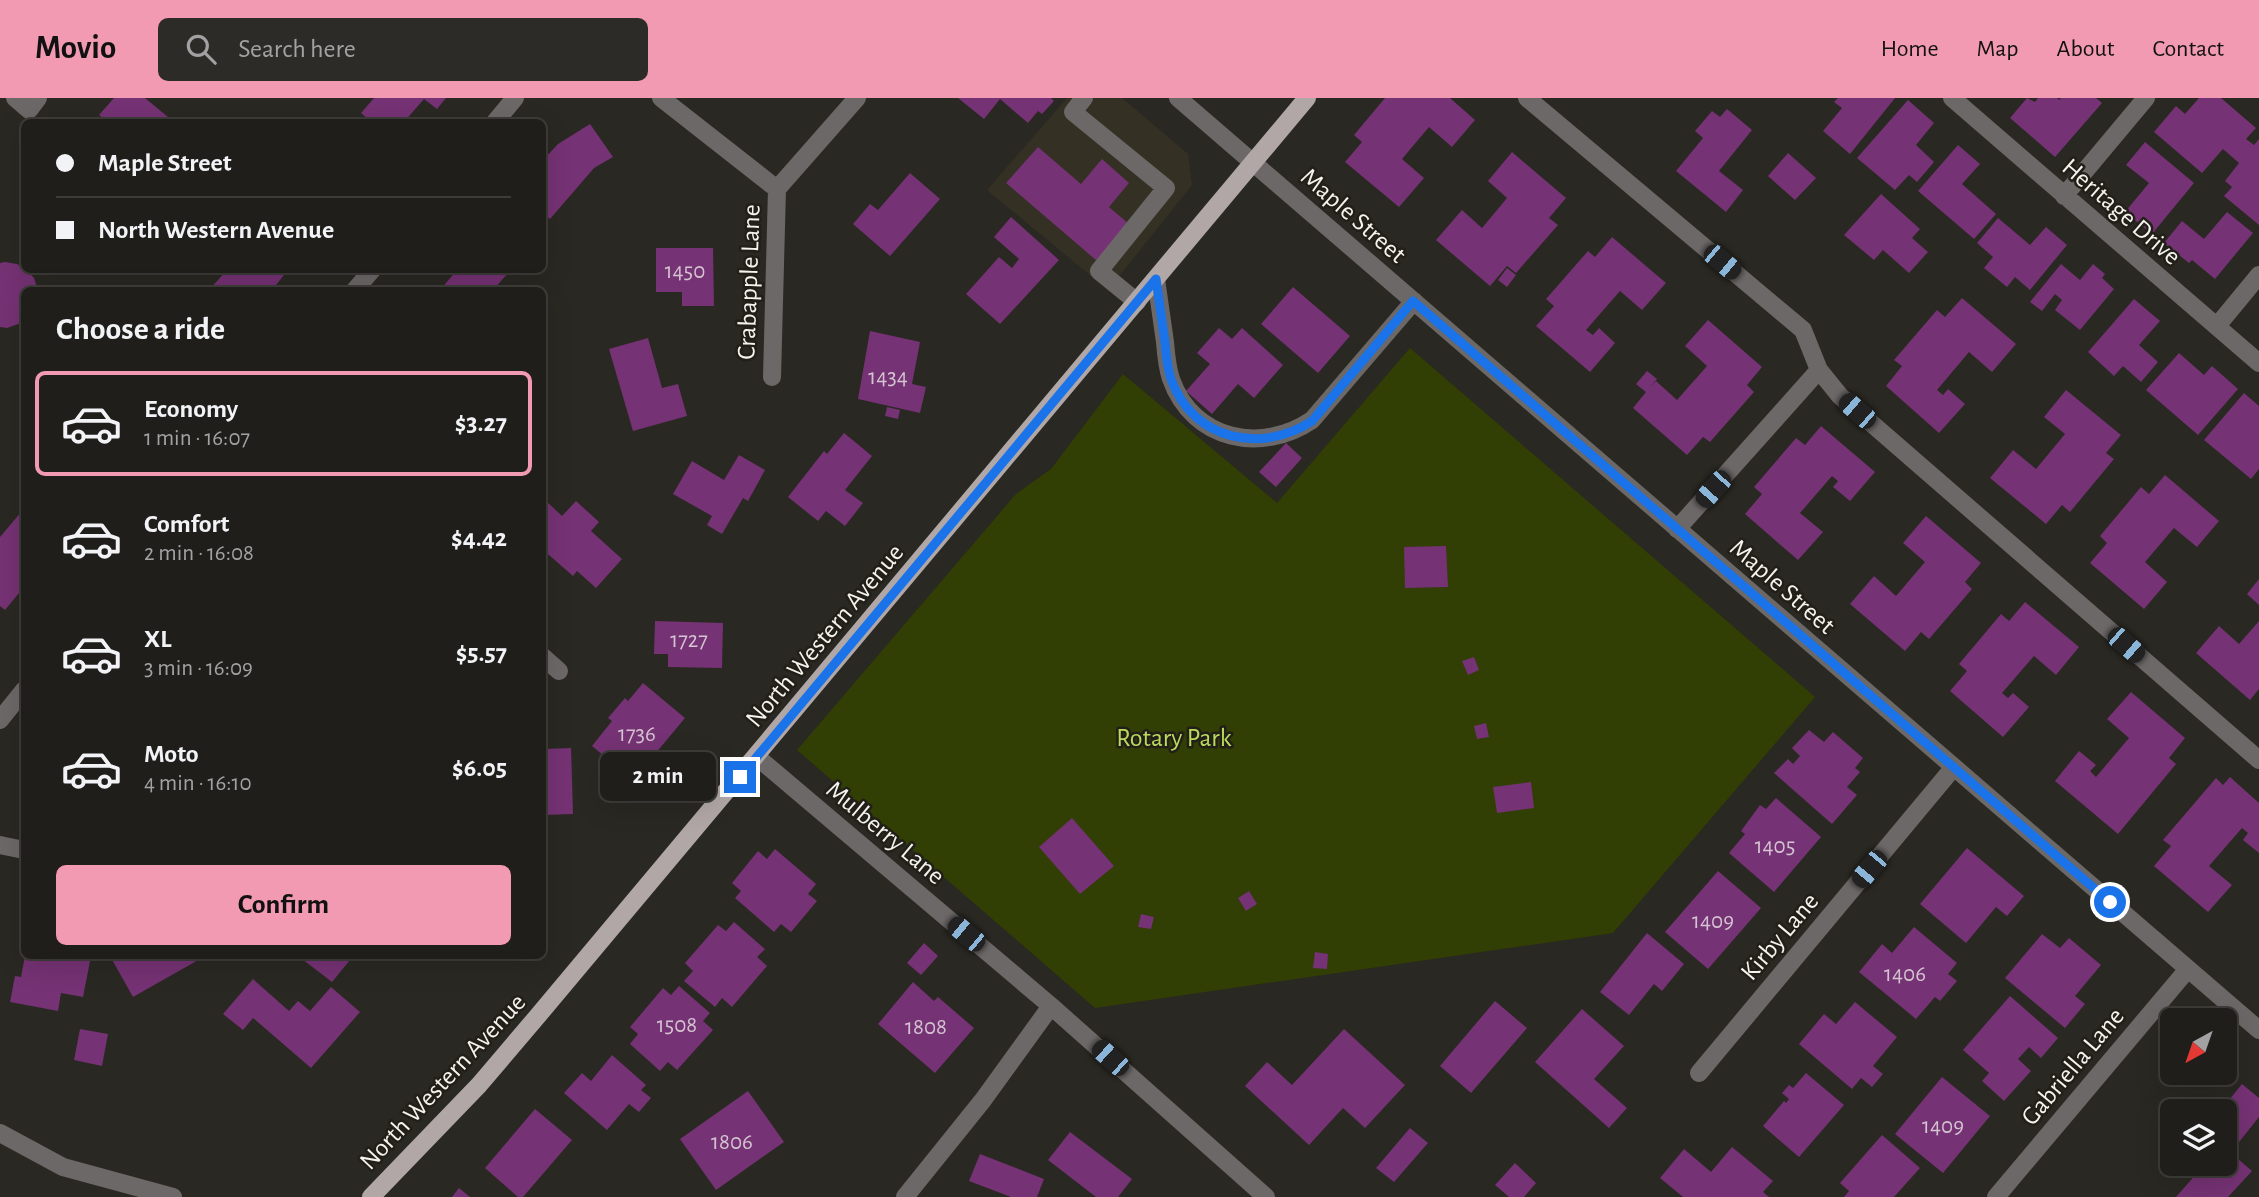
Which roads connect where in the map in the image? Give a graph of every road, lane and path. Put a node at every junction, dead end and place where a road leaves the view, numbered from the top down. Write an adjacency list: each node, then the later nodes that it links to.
1 (515, 98): 10 (street)
2 (661, 98): 12 (street)
3 (857, 98): 12 (street)
4 (1084, 98): 19 (street)
5 (1178, 98): 11 (street, Maple Street)
6 (1307, 98): 11 (main road, North Western Avenue)
7 (1527, 98): 22 (street)
8 (1952, 98): 13 (street, Heritage Drive)
9 (2147, 98): 13 (street)
10 (498, 119)
11 (1252, 162): 16 (main road, North Western Avenue); 18 (street, Maple Street)
12 (777, 189): 23 (street, Crabapple Lane)
13 (2064, 196): 20 (street, Heritage Drive)
14 (369, 273): 17 (street)
15 (2259, 275): 20 (street)
16 (1156, 279): 18 (street); 19 (main road, North Western Avenue)
17 (358, 287)
18 (1413, 301): 24 (street, Maple Street)
19 (1137, 302): 29 (main road, North Western Avenue)
20 (2217, 326): 21 (street, Heritage Drive)
21 (2259, 363)
22 (1819, 370): 24 (street); 30 (street)
23 (772, 377)
24 (1677, 529): 31 (street, Maple Street)
25 (546, 660): 26 (street)
26 (559, 671)
27 (21, 694): 28 (street)
28 (0, 720)
29 (757, 757): 35 (street, Mulberry Lane); 40 (main road, North Western Avenue)
30 (2259, 760)
31 (1954, 767): 34 (street, Maple Street); 37 (street, Kirby Lane)
32 (0, 845): 33 (street)
33 (21, 849)
34 (2188, 969): 36 (street, Maple Street); 43 (street, Gabriella Lane)
35 (1051, 1006): 41 (street); 42 (street, Mulberry Lane)
36 (2259, 1030)
37 (1699, 1073)
38 (0, 1133): 39 (street)
39 (173, 1197)
40 (371, 1197)
41 (905, 1197)
42 (1266, 1197)
43 (1996, 1197)

